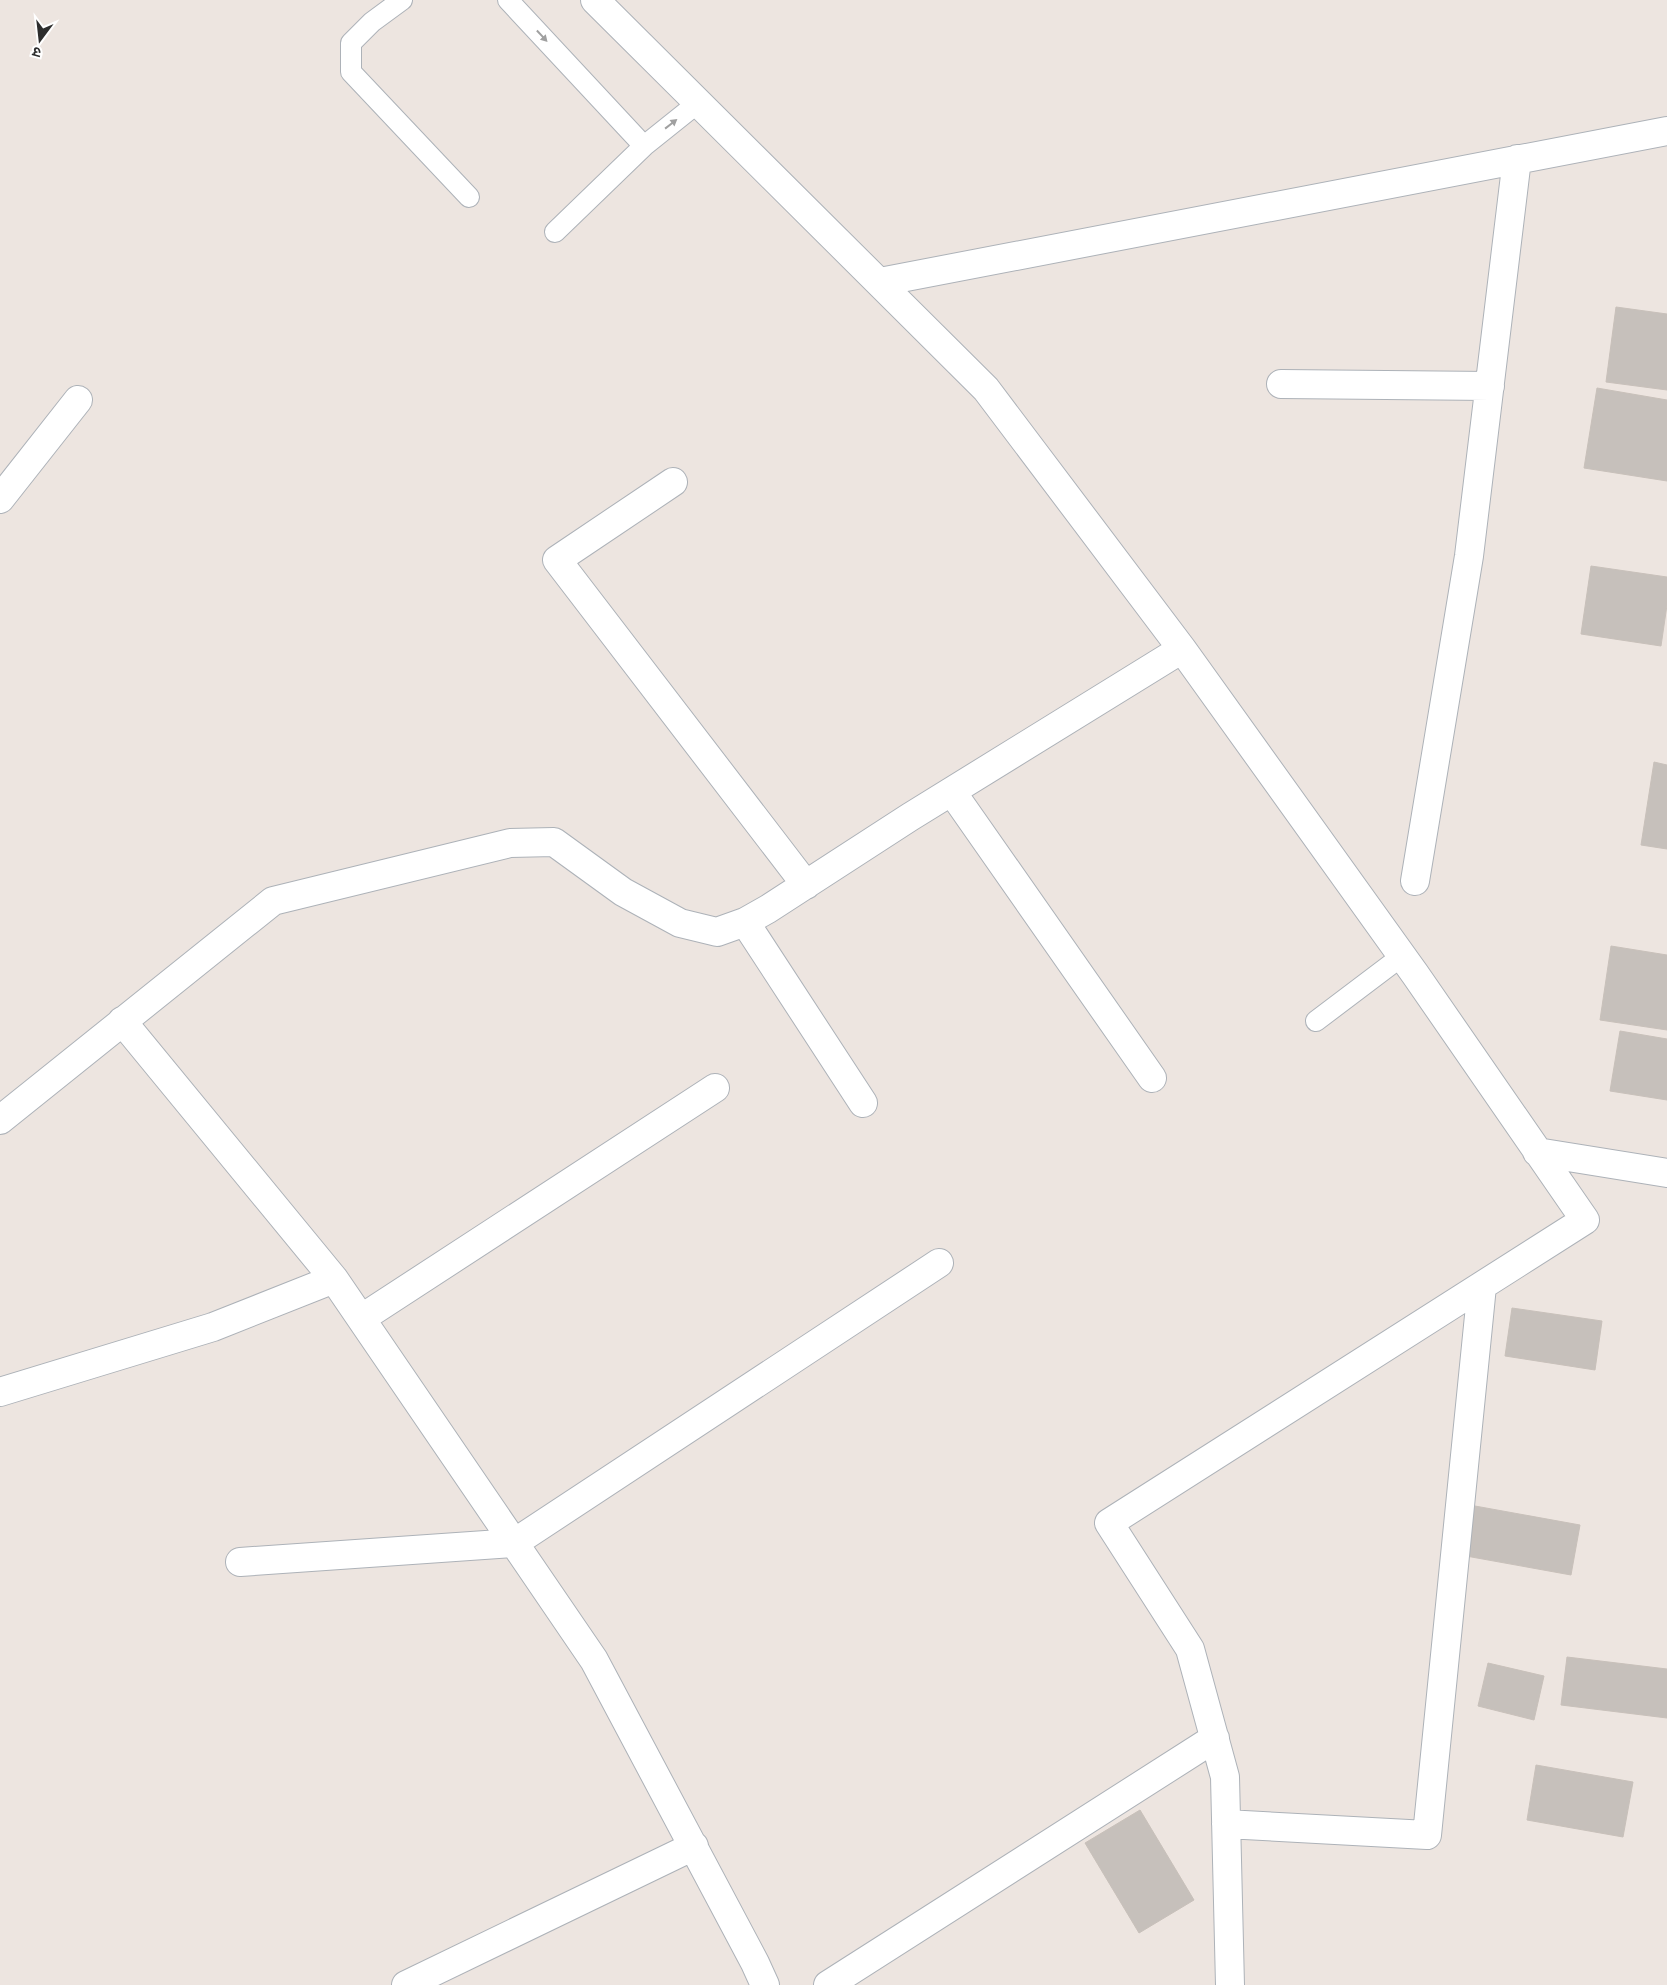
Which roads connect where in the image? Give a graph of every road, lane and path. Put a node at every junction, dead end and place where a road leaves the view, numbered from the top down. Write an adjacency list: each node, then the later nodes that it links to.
1 (402, 0): 8 (lane)
2 (508, 0): 6 (lane, one-way to 6)
3 (595, 0): 4 (street)
4 (698, 102): 6 (lane, one-way to 4); 10 (street)
5 (1667, 131): 7 (street)
6 (644, 146): 9 (lane)
7 (1517, 160): 10 (street); 12 (street)
8 (469, 197)
9 (555, 232)
10 (880, 282): 16 (street)
11 (1281, 384): 12 (street)
12 (1490, 386): 18 (street)
13 (78, 400): 15 (street)
14 (673, 482): 19 (street)
15 (0, 499)
16 (1182, 649): 17 (street); 21 (street)
17 (952, 792): 19 (street); 24 (street)
18 (1415, 881)
19 (806, 885): 20 (street)
20 (745, 922): 22 (street); 26 (street)
21 (1402, 956): 23 (lane); 28 (street)
22 (122, 1021): 27 (street); 31 (street)
23 (1316, 1021)
24 (1152, 1078)
25 (714, 1088): 33 (street)
26 (863, 1104)
27 (0, 1120)
28 (1538, 1152): 29 (street); 32 (street)
29 (1667, 1173)
30 (938, 1263): 35 (street)
31 (334, 1279): 33 (street); 34 (street)
32 (1482, 1286): 37 (street); 38 (street)
33 (362, 1318): 35 (street)
34 (0, 1392)
35 (514, 1543): 36 (street); 39 (street)
36 (240, 1562)
37 (1215, 1738): 38 (street); 42 (street)
38 (1226, 1824): 43 (street)
39 (694, 1846): 40 (street); 41 (street)
40 (406, 1985)
41 (765, 1985)
42 (828, 1985)
43 (1230, 1985)

